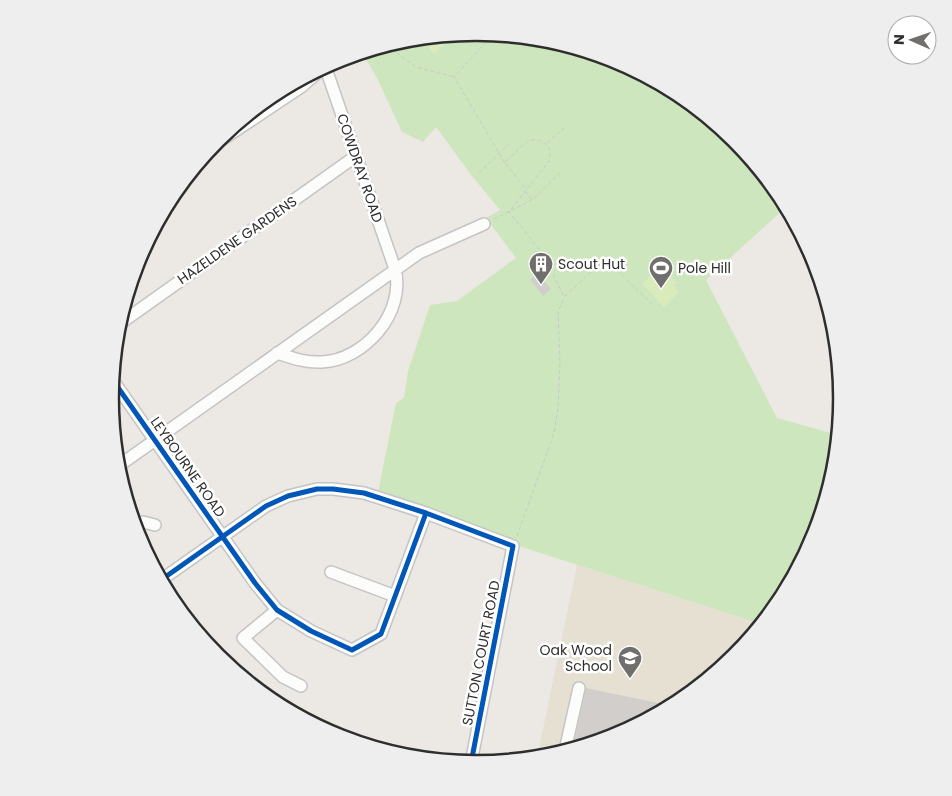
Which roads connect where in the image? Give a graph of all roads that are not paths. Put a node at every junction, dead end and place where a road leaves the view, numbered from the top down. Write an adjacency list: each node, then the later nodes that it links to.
1 (326, 74): 4 (street, COWDRAY ROAD)
2 (298, 89): 3 (street)
3 (257, 117)
4 (356, 156): 6 (street, COWDRAY ROAD); 7 (street, HAZELDENE GARDENS)
5 (484, 224): 6 (street)
6 (395, 269): 8 (street); 8 (street, COWDRAY ROAD)
7 (128, 318)
8 (277, 353): 10 (street)
9 (119, 389): 10 (street, LEYBOURNE ROAD)
10 (155, 440): 11 (street); 15 (street, LEYBOURNE ROAD)
11 (125, 461)
12 (426, 513): 15 (street); 18 (street, LEYBOURNE ROAD); 23 (street, SUTTON COURT ROAD)
13 (142, 523): 14 (street)
14 (155, 525)
15 (222, 537): 17 (street); 19 (street, LEYBOURNE ROAD)
16 (331, 572): 18 (street)
17 (167, 576)
18 (396, 596): 19 (street, LEYBOURNE ROAD)
19 (277, 610): 20 (street)
20 (301, 686)
21 (579, 688): 22 (street)
22 (567, 743)
23 (472, 755)

